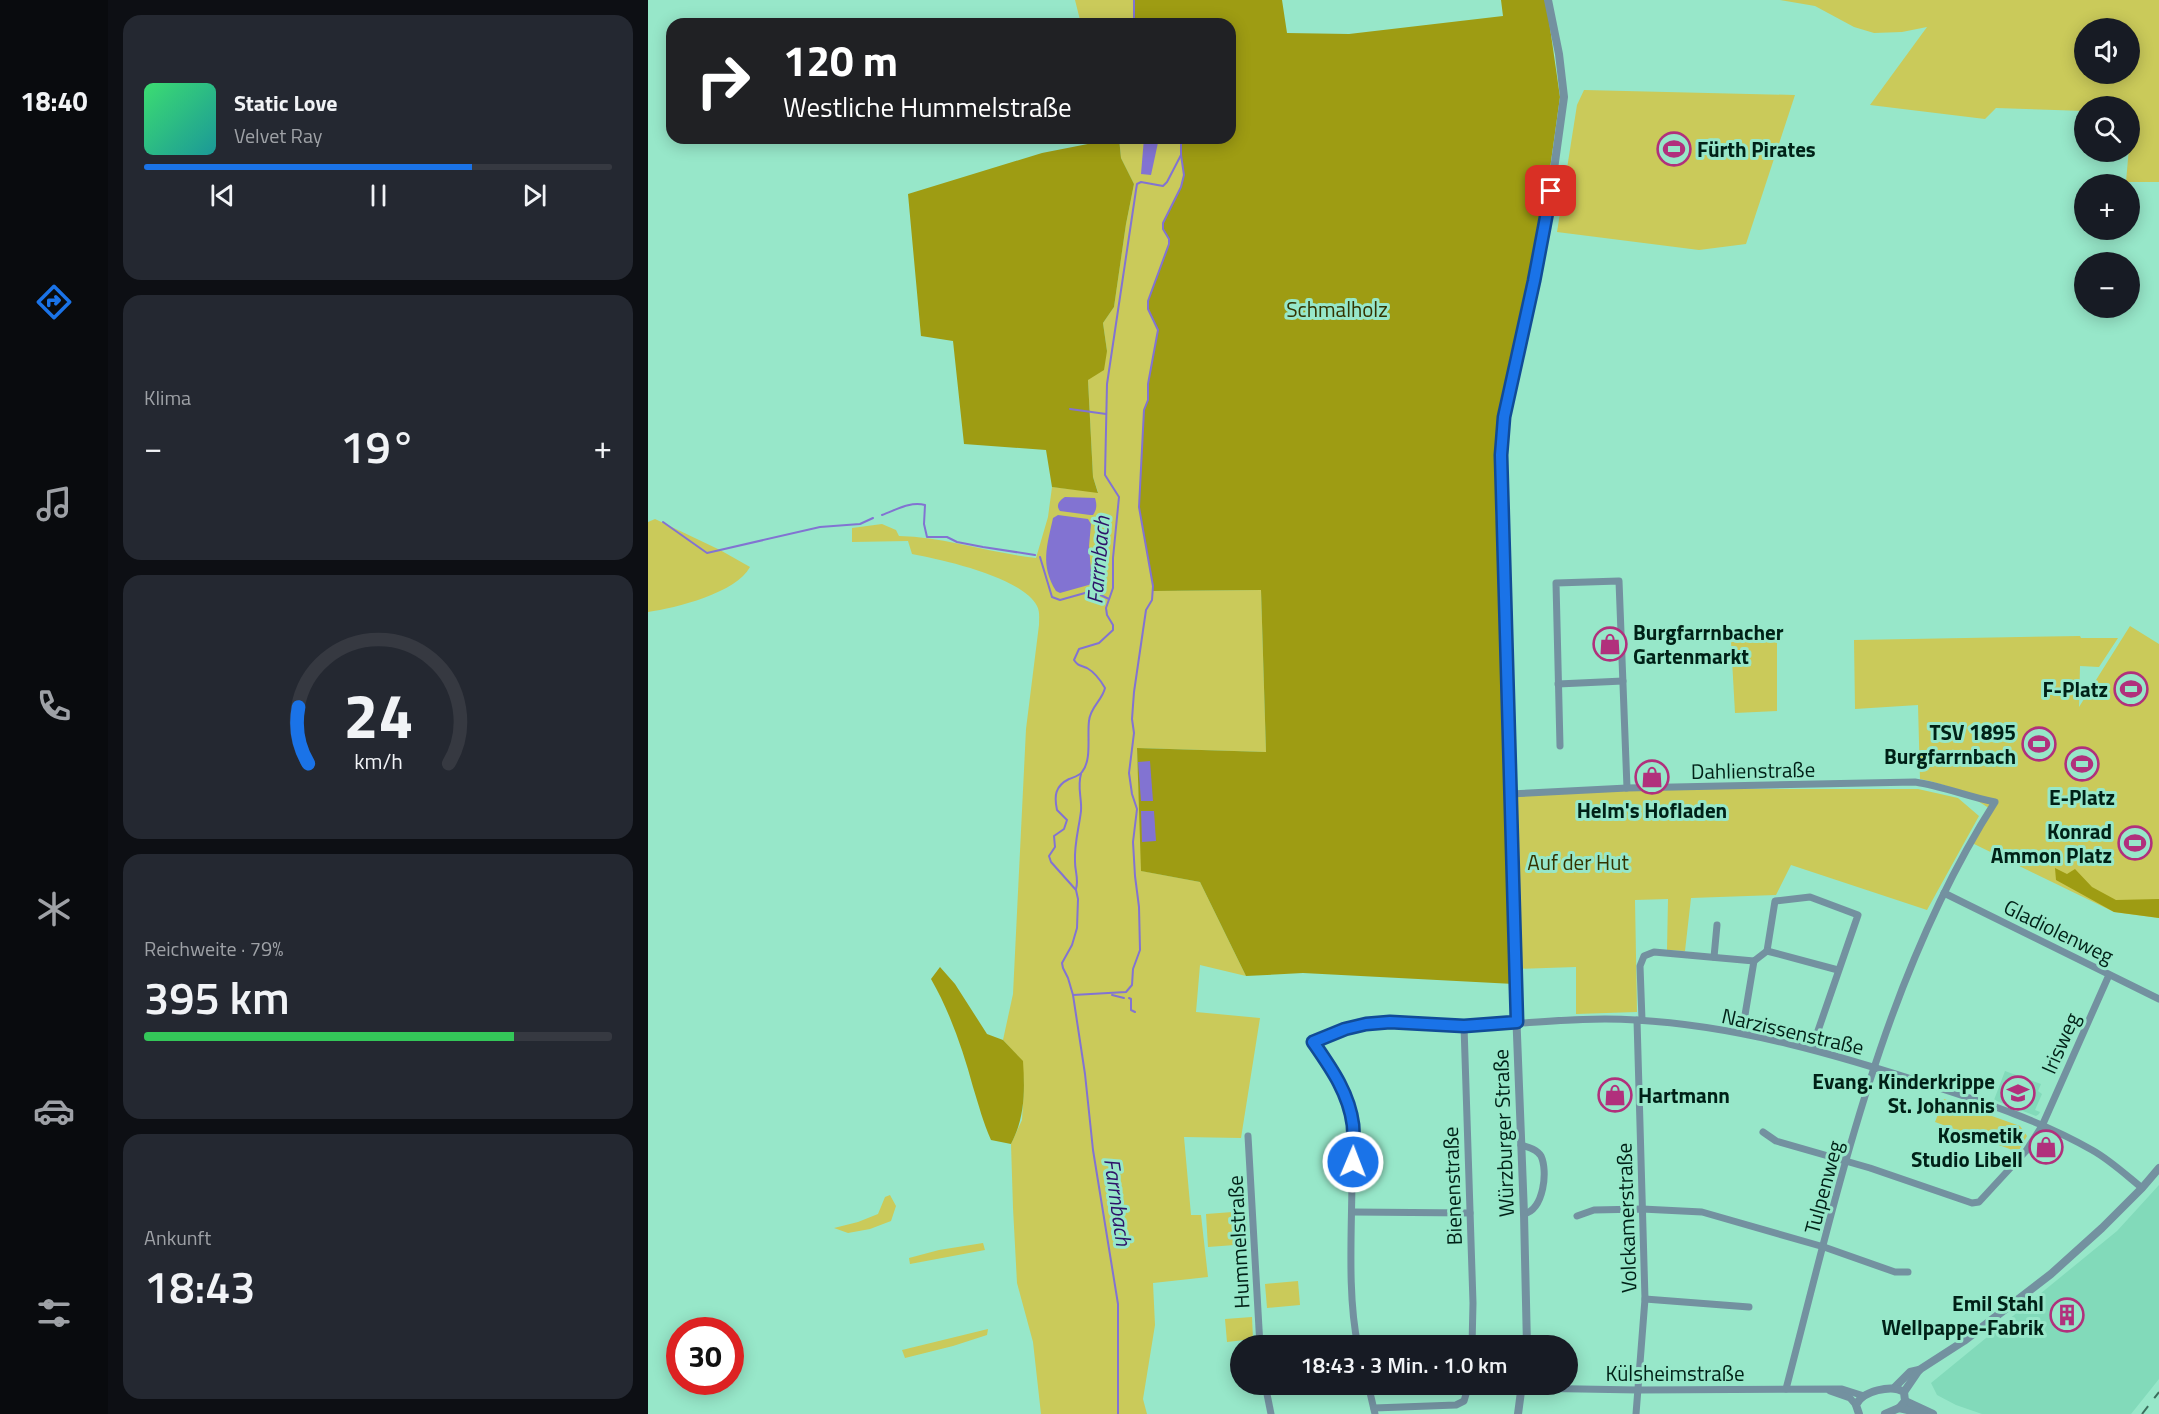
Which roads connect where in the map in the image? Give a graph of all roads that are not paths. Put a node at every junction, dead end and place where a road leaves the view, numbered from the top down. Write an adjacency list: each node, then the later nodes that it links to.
1 (1548, 0): 6 (street, Würzburger Straße)
2 (1623, 681): 3 (street); 3 (street); 5 (street)
3 (1558, 684): 4 (street)
4 (1560, 746)
5 (1628, 788): 6 (street, Dahlienstraße); 7 (street, Dahlienstraße)
6 (1509, 794): 17 (street, Würzburger Straße)
7 (1995, 802): 8 (street, Tulpenweg)
8 (1944, 893): 14 (street, Gladiolenweg); 21 (street, Tulpenweg)
9 (1717, 925): 11 (street)
10 (1767, 951): 12 (street); 13 (street); 13 (street)
11 (1714, 957): 12 (street); 16 (street, Volckamerstraße)
12 (1754, 962): 19 (street)
13 (1838, 970): 20 (street)
14 (2109, 975): 15 (street, Gladiolenweg); 22 (street, Irisweg)
15 (2159, 999)
16 (1639, 1020): 17 (street, Narzissenstraße); 19 (street, Narzissenstraße); 29 (street, Volckamerstraße)
17 (1517, 1022): 18 (street, Narzissenstraße); 25 (street, Würzburger Straße)
18 (1464, 1026): 30 (street, Narzissenstraße); 31 (street, Bienenstraße)
19 (1742, 1033): 20 (street, Narzissenstraße)
20 (1812, 1048): 21 (street, Narzissenstraße)
21 (1875, 1067): 22 (street, Narzissenstraße); 26 (street, Tulpenweg)
22 (2042, 1126): 26 (street, Irisweg); 28 (street, Narzissenstraße)
23 (1763, 1132): 26 (street)
24 (1248, 1136): 38 (street, Hummelstraße)
25 (1521, 1145): 32 (street, Würzburger Straße); 32 (street)
26 (1847, 1161): 34 (street, Tulpenweg)
27 (2159, 1168): 28 (street)
28 (2142, 1188): 42 (street)
29 (1642, 1209): 33 (street); 34 (street); 36 (street, Volckamerstraße)
30 (1353, 1212): 31 (street); 39 (street)
31 (1470, 1213): 40 (street, Bienenstraße)
32 (1524, 1214): 41 (street, Würzburger Straße)
33 (1576, 1216)
34 (1824, 1247): 35 (street); 45 (street, Tulpenweg)
35 (1908, 1272)
36 (1645, 1299): 37 (street); 46 (street, Volckamerstraße)
37 (1749, 1307)
38 (1259, 1335)
39 (1357, 1335)
40 (1472, 1335)
41 (1527, 1335)
42 (1919, 1370): 44 (street); 53 (street)
43 (1578, 1388): 46 (street, Külsheimstraße)
44 (1894, 1388): 52 (street); 53 (street)
45 (1786, 1389): 46 (street, Külsheimstraße); 47 (street, Külsheimstraße)
46 (1638, 1390): 58 (street, Volckamerstraße)
47 (1828, 1390): 52 (street, Külsheimstraße); 55 (street, Külsheimstraße)
48 (1267, 1395): 56 (street)
49 (1371, 1395): 54 (street)
50 (1466, 1395): 54 (street)
51 (1521, 1395): 57 (street)
52 (1864, 1396): 55 (street)
53 (1903, 1400): 59 (street); 60 (street); 61 (street)
54 (1375, 1411)
55 (1857, 1411)
56 (1271, 1414)
57 (1518, 1414)
58 (1636, 1414)
59 (1885, 1414)
60 (1924, 1414)
61 (1933, 1414)

